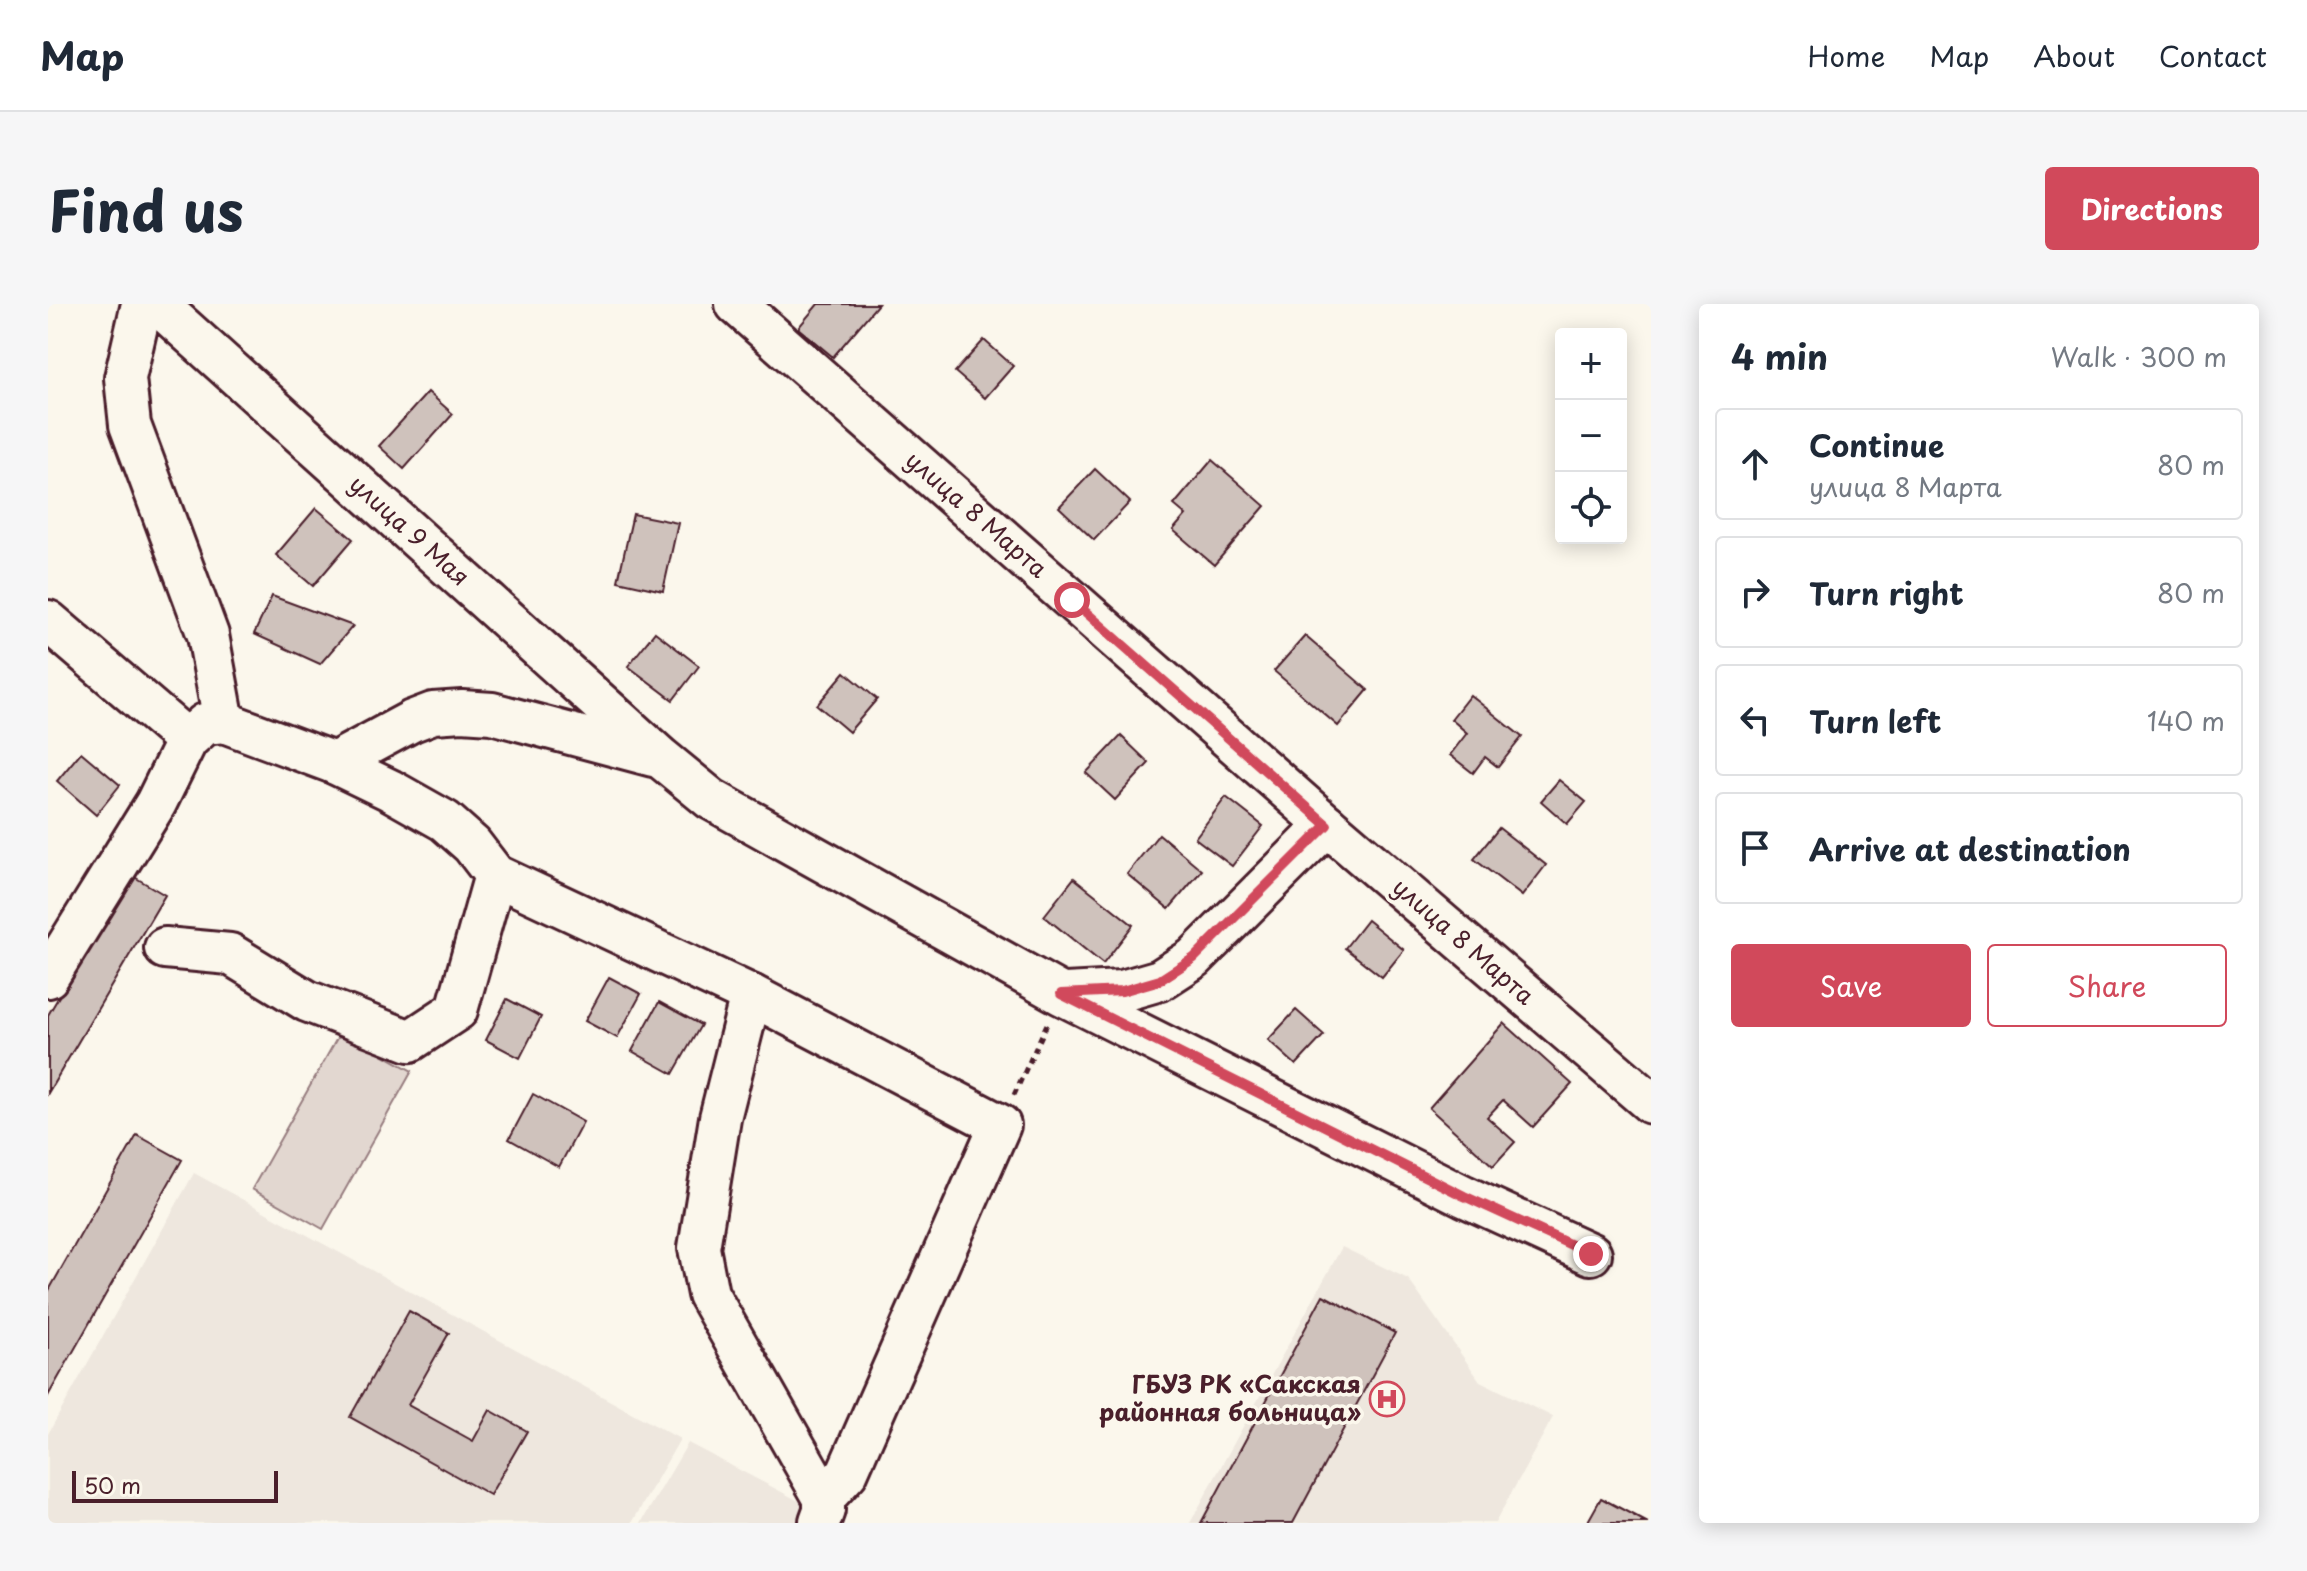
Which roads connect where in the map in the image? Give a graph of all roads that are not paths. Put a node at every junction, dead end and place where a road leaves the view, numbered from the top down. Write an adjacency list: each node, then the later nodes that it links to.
1 (142, 304): 5 (street)
2 (157, 304): 7 (street, улица 9 Мая)
3 (736, 304): 9 (street, улица 8 Марта)
4 (48, 621): 6 (street)
5 (224, 722): 6 (street); 8 (street)
6 (187, 740): 12 (street)
7 (661, 758): 8 (street); 13 (street, улица 9 Мая)
8 (334, 763): 10 (street)
9 (1327, 825): 13 (street); 15 (street, улица 8 Марта)
10 (495, 875): 11 (street); 14 (street)
11 (165, 948)
12 (48, 977)
13 (1061, 994): 16 (street, улица 9 Мая)
14 (751, 995): 17 (street); 17 (street)
15 (1651, 1103)
16 (1591, 1254)
17 (821, 1510)

